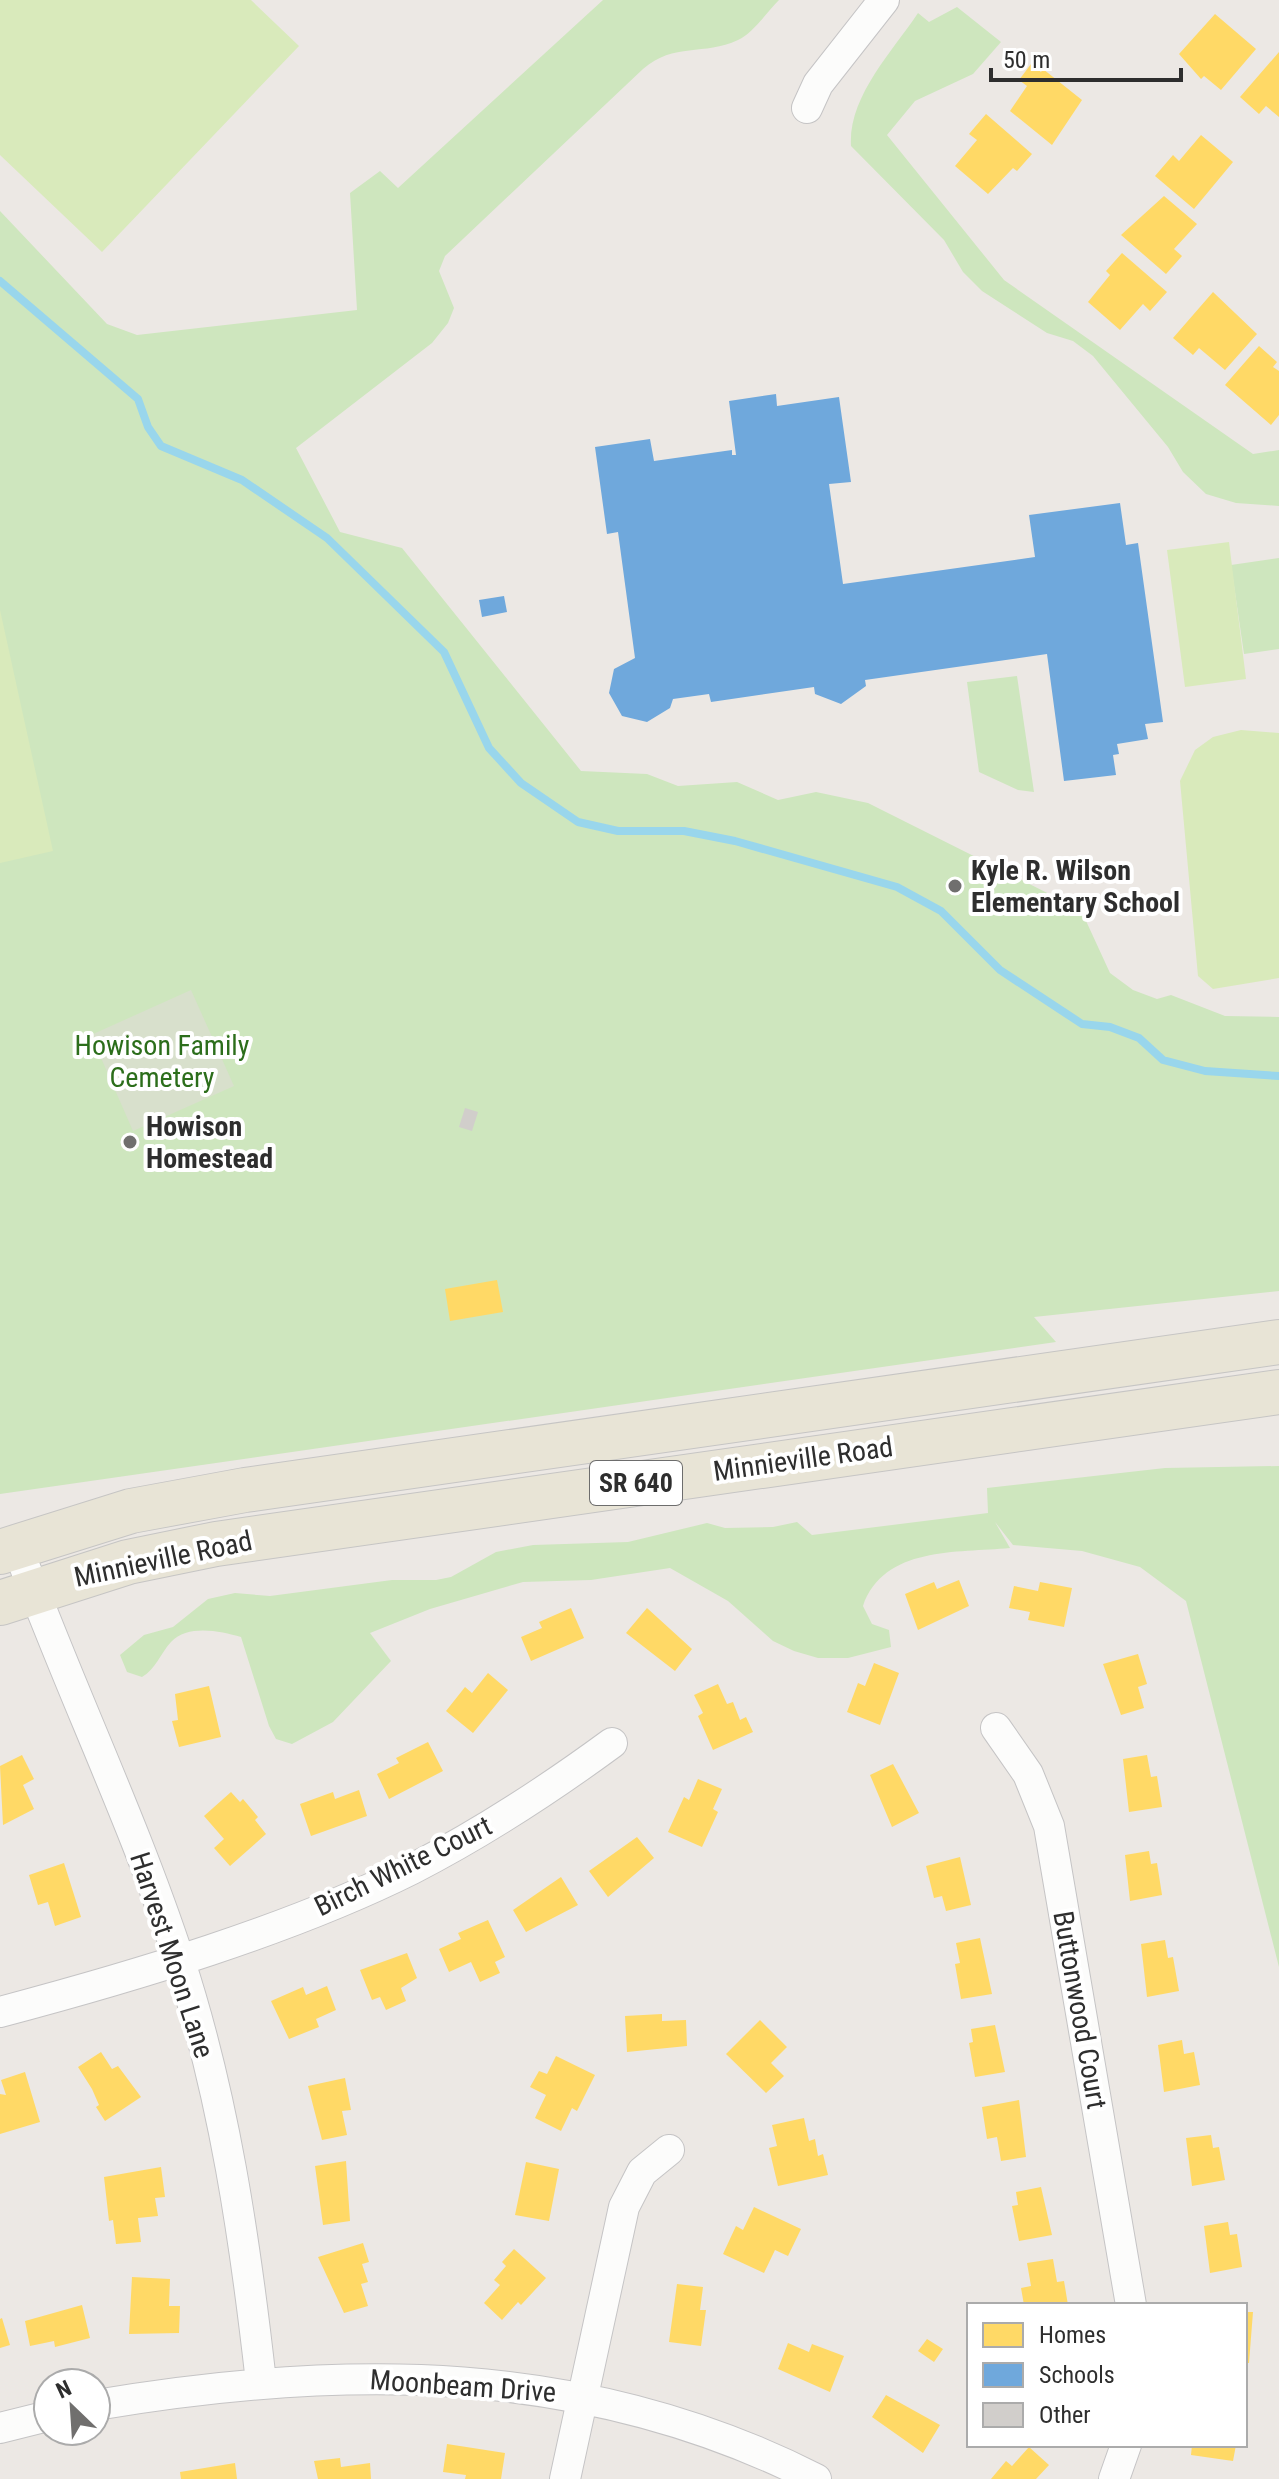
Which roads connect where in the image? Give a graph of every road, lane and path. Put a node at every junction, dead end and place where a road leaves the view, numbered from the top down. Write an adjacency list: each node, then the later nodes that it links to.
1 (884, 0): 2 (street)
2 (807, 108)
3 (1279, 1342): 5 (main road, Minnieville Road / SR 640)
4 (1279, 1392): 6 (main road, Minnieville Road / SR 640)
5 (9, 1549): 6 (street, Harvest Moon Lane)
6 (17, 1597): 9 (street, Harvest Moon Lane)
7 (996, 1728): 12 (street, Buttonwood Court)
8 (612, 1743): 9 (street, Birch White Court)
9 (179, 1959): 10 (street, Birch White Court); 13 (street, Harvest Moon Lane)
10 (0, 2012)
11 (669, 2150): 14 (street)
12 (1131, 2303)
13 (261, 2382): 14 (street, Moonbeam Drive); 15 (street, Moonbeam Drive)
14 (582, 2396): 19 (street); 20 (street, Moonbeam Drive)
15 (112, 2403)
16 (32, 2420): 17 (street)
17 (0, 2428)
18 (1125, 2447): 21 (street)
19 (565, 2479)
20 (816, 2479)
21 (1114, 2479)

